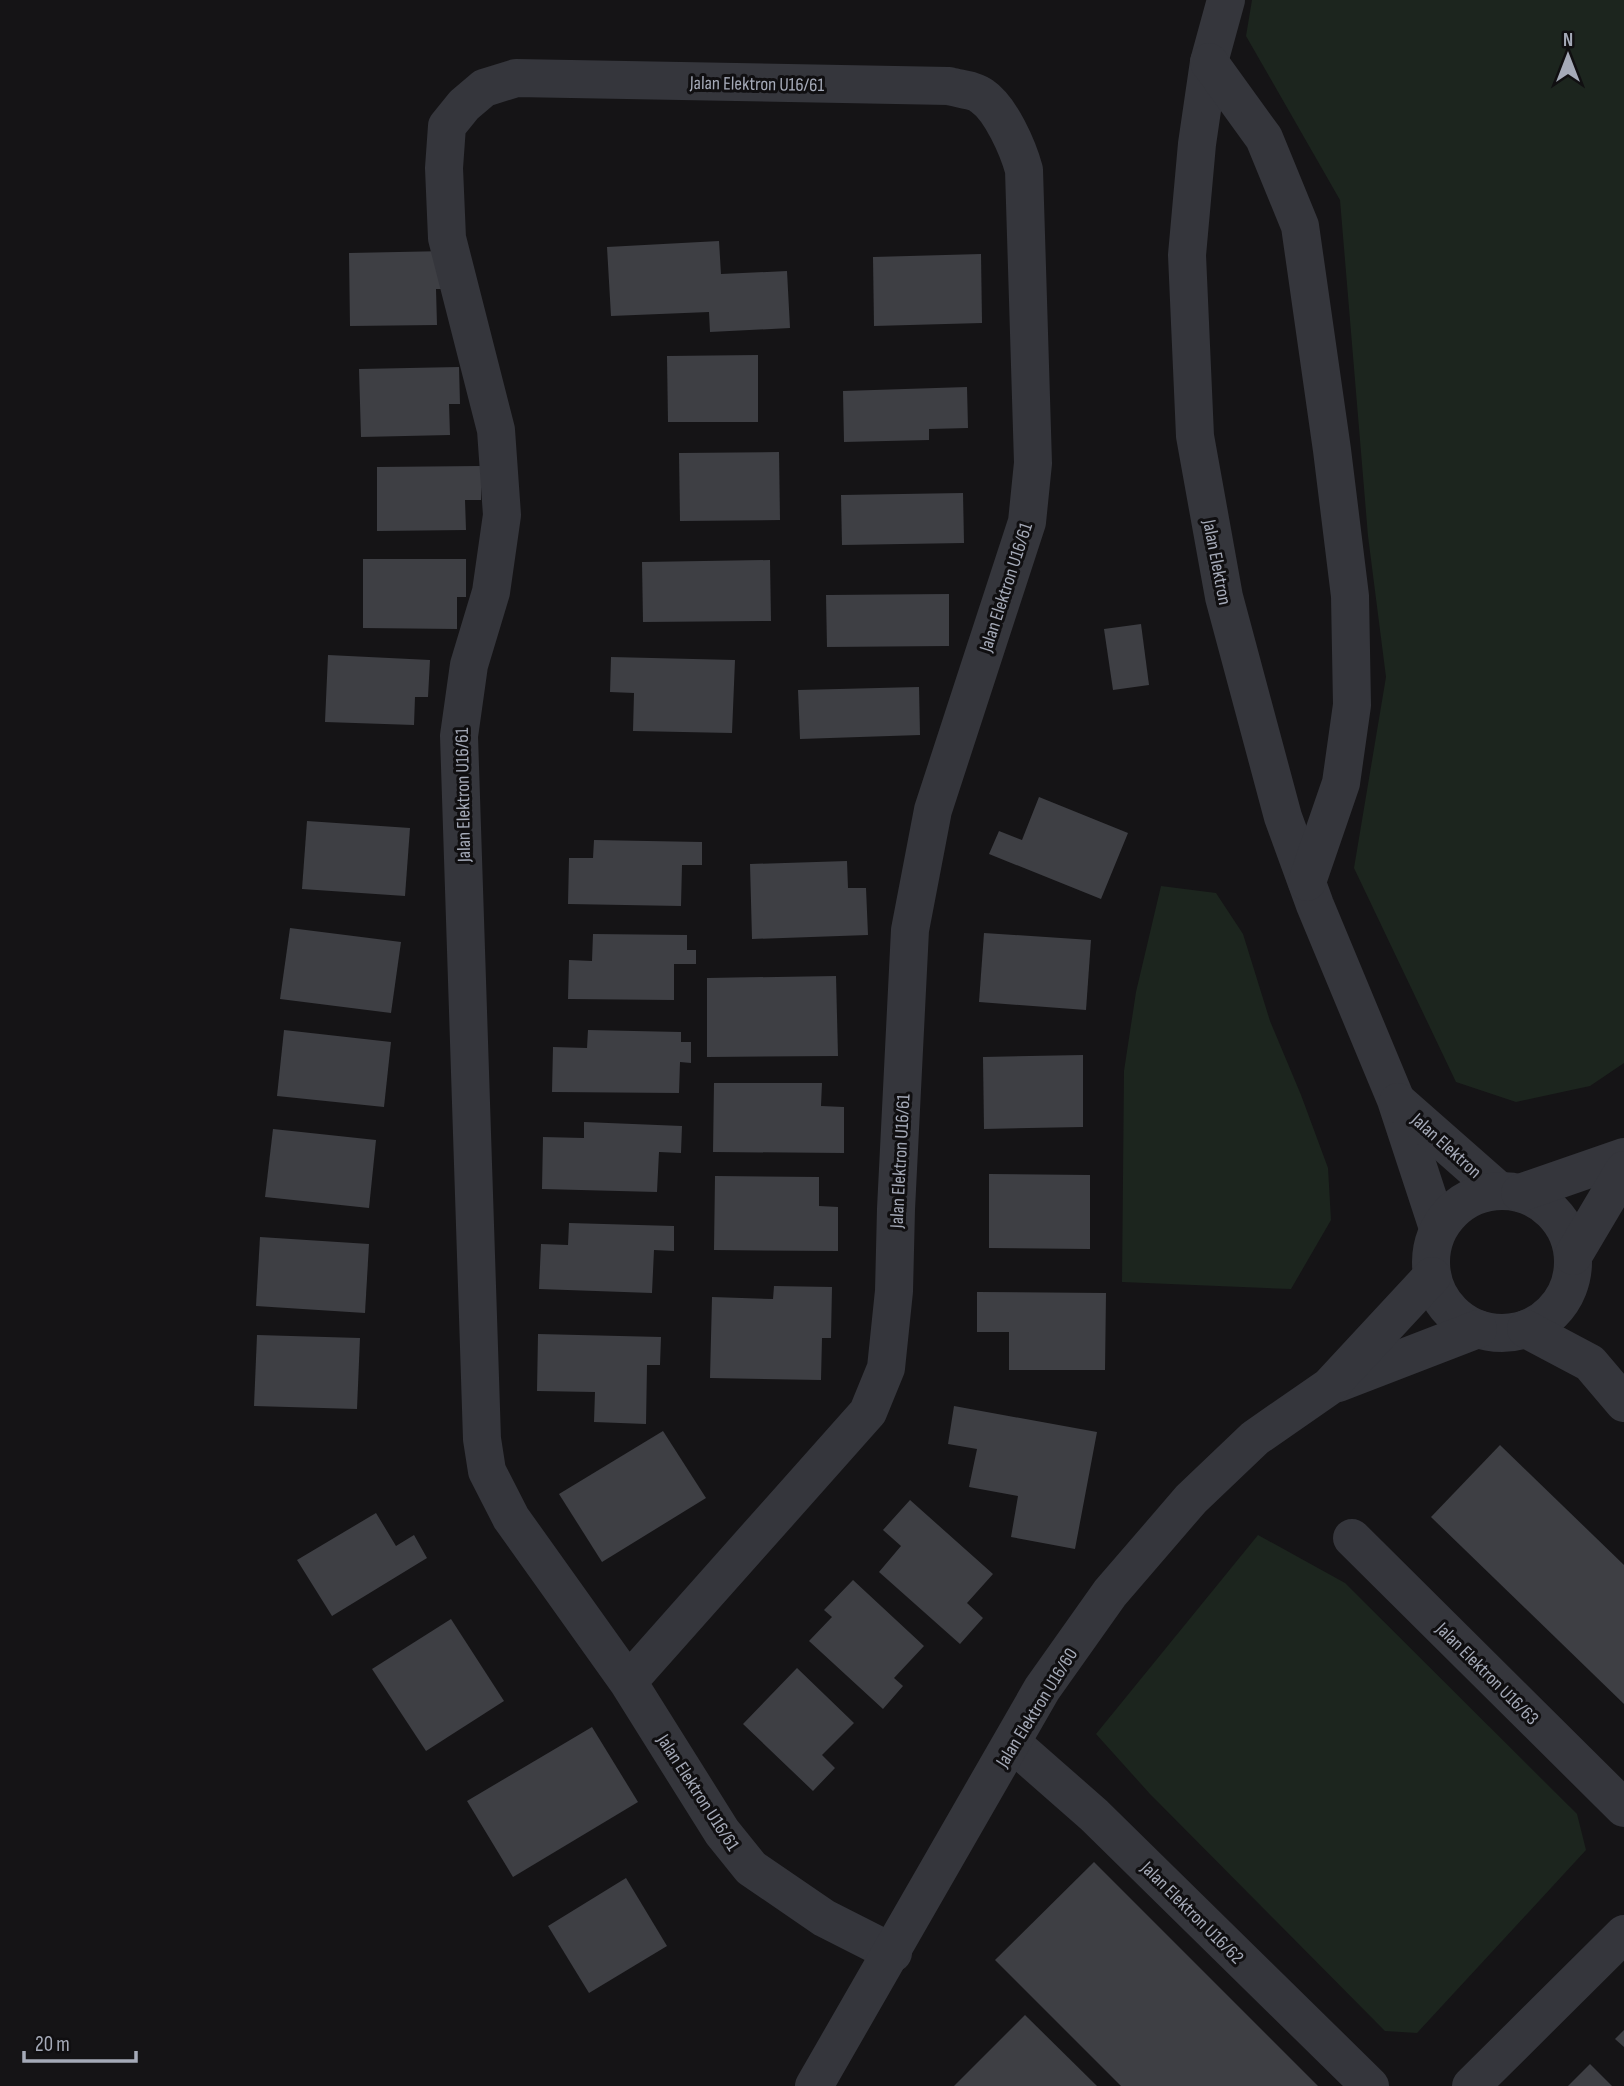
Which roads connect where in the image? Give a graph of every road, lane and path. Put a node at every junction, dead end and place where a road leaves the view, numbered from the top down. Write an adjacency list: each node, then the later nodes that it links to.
1 (1226, 0): 2 (street, Jalan Elektron)
2 (1209, 62): 3 (street, Jalan Elektron); 3 (street)
3 (1307, 882): 4 (street, Jalan Elektron)
4 (1396, 1100): 7 (street, Jalan Elektron); 8 (street, Jalan Elektron)
5 (1624, 1157): 7 (street)
6 (1624, 1170): 9 (street)
7 (1509, 1192): 8 (street); 9 (street)
8 (1438, 1228): 10 (street)
9 (1572, 1266): 12 (street); 13 (street)
10 (1432, 1276): 11 (street); 14 (street)
11 (1478, 1329): 12 (street); 14 (street)
12 (1527, 1329): 13 (street)
13 (1590, 1363): 15 (street)
14 (1329, 1386): 18 (street, Jalan Elektron U16/60)
15 (1624, 1403)
16 (1352, 1538): 19 (street, Jalan Elektron U16/63)
17 (628, 1682): 17 (street, Jalan Elektron U16/61); 21 (street, Jalan Elektron U16/61)
18 (1012, 1743): 21 (street, Jalan Elektron U16/60); 23 (street, Jalan Elektron U16/62)
19 (1624, 1808)
20 (1624, 1934): 24 (street)
21 (892, 1953): 22 (street, Jalan Elektron U16/60)
22 (814, 2086)
23 (1370, 2086)
24 (1471, 2086)

